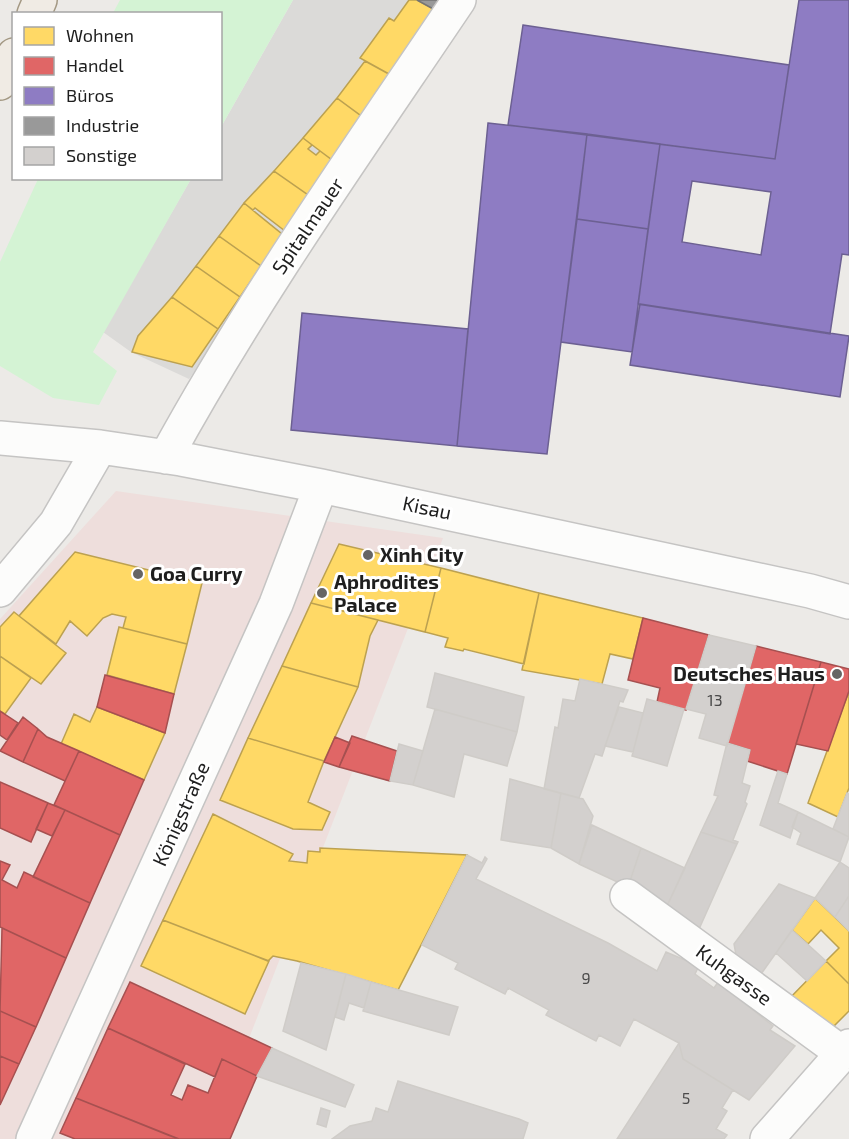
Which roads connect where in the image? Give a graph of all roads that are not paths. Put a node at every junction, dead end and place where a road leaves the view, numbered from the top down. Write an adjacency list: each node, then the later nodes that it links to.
1 (459, 0): 6 (street, Spitalmauer)
2 (12, 59): 3 (main road)
3 (0, 83)
4 (0, 438): 5 (street, Kisau)
5 (100, 447): 6 (street, Kisau); 8 (street)
6 (166, 457): 7 (street, Kisau)
7 (321, 486): 9 (street, Kisau); 12 (street, Königstraße)
8 (0, 591)
9 (849, 602)
10 (627, 896): 11 (street, Kuhgasse)
11 (846, 1050): 13 (street)
12 (33, 1139)
13 (767, 1139)

